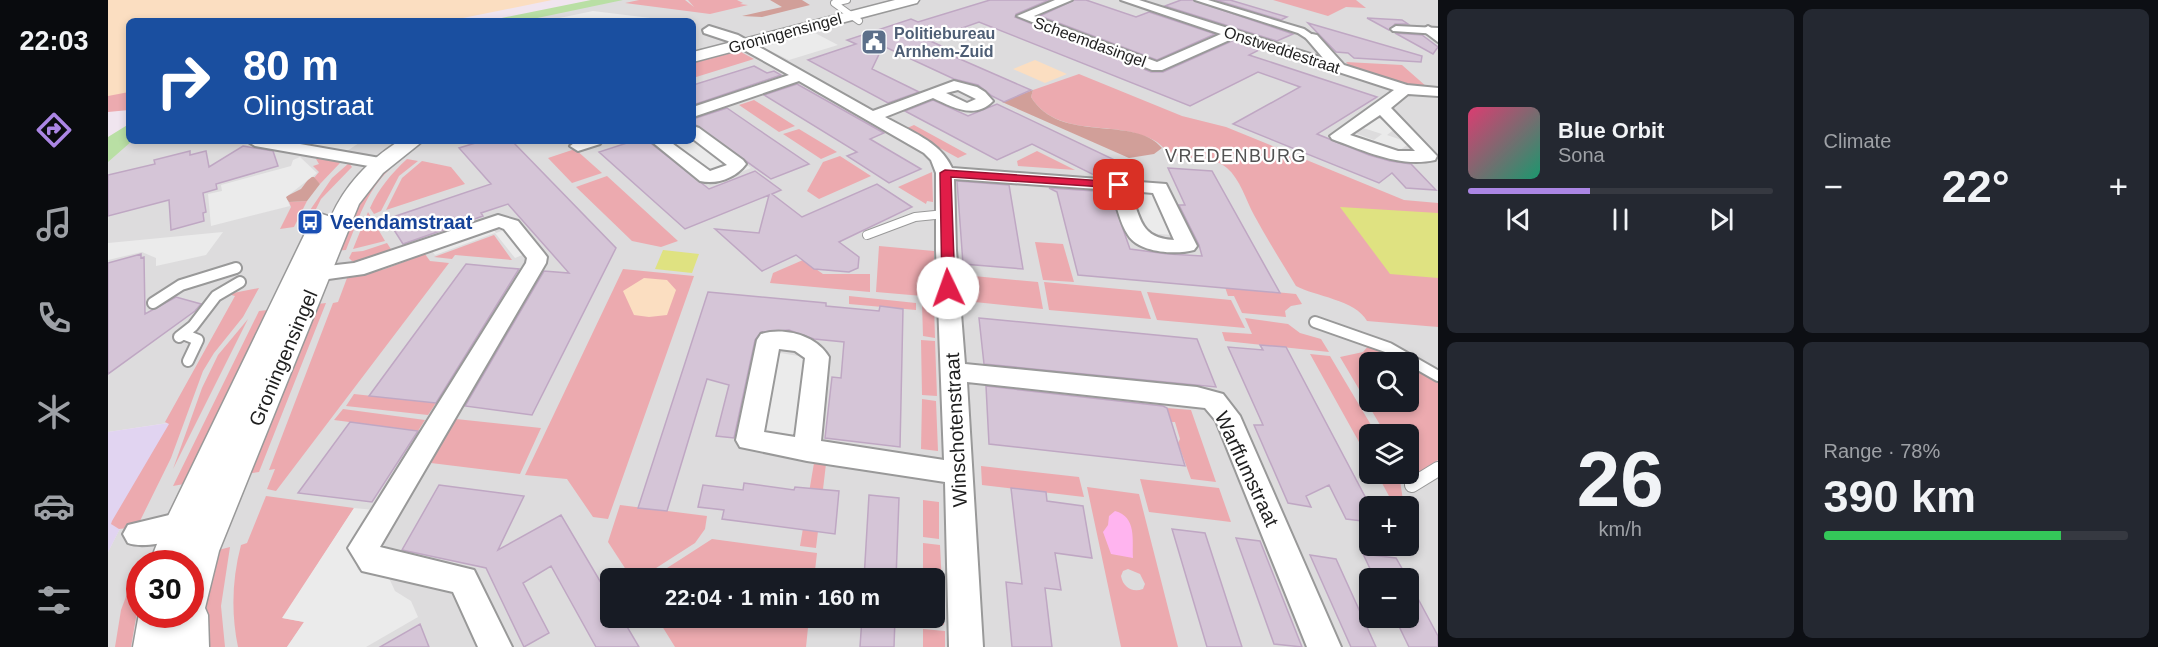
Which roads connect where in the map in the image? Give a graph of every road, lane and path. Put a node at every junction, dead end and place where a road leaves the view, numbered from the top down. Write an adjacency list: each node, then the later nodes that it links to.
1 (886, 0): 6 (street, Groningensingel)
2 (912, 0): 6 (street, Groningensingel)
3 (1066, 0): 10 (street, Scheemdasingel)
4 (1199, 0): 11 (street)
5 (1135, 1): 10 (street, Onstweddestraat)
6 (851, 11): 12 (street, Groningensingel)
7 (1396, 28): 9 (street)
8 (709, 30): 12 (street, Groningensingel)
9 (1435, 33)
10 (1233, 34): 15 (street, Onstweddestraat)
11 (1312, 38): 15 (street)
12 (738, 41): 13 (street, Groningensingel); 14 (street, Groningensingel); 16 (street)
13 (696, 48)
14 (696, 56)
15 (1340, 69): 17 (street, Onstweddestraat)
16 (800, 76): 21 (street); 22 (street)
17 (1404, 89): 18 (street, Onstweddestraat); 20 (street)
18 (1438, 92)
19 (934, 93): 22 (street)
20 (1382, 108): 20 (street)
21 (696, 111)
22 (871, 117): 29 (street)
23 (696, 133): 27 (street)
24 (272, 144): 28 (street)
25 (386, 144): 28 (street, Groningensingel)
26 (406, 144): 28 (street, Groningensingel)
27 (663, 144)
28 (371, 162): 34 (street, Groningensingel)
29 (945, 173): 30 (street); 31 (street, Winschotenstraat)
30 (1119, 185)
31 (945, 214): 32 (lane); 39 (street, Winschotenstraat)
32 (867, 235)
33 (236, 268): 36 (lane)
34 (307, 276): 45 (street, Groningensingel); 46 (street, Groningensingel); 54 (street)
35 (240, 282): 38 (lane)
36 (153, 303)
37 (1315, 322): 40 (lane)
38 (188, 361)
39 (954, 372): 43 (street, Winschotenstraat); 56 (street, Warffumstraat)
40 (1438, 375)
41 (807, 450): 43 (street)
42 (1438, 469): 44 (lane)
43 (958, 473): 55 (street, Winschotenstraat)
44 (1412, 485)
45 (215, 517): 46 (street); 49 (street, Groningensingel)
46 (181, 525): 47 (street); 48 (street, Groningensingel)
47 (138, 534)
48 (172, 550)
49 (201, 550)
50 (155, 628): 52 (street)
51 (189, 628): 53 (street)
52 (153, 647)
53 (189, 647)
54 (495, 647)
55 (966, 647)
56 (1324, 647)

